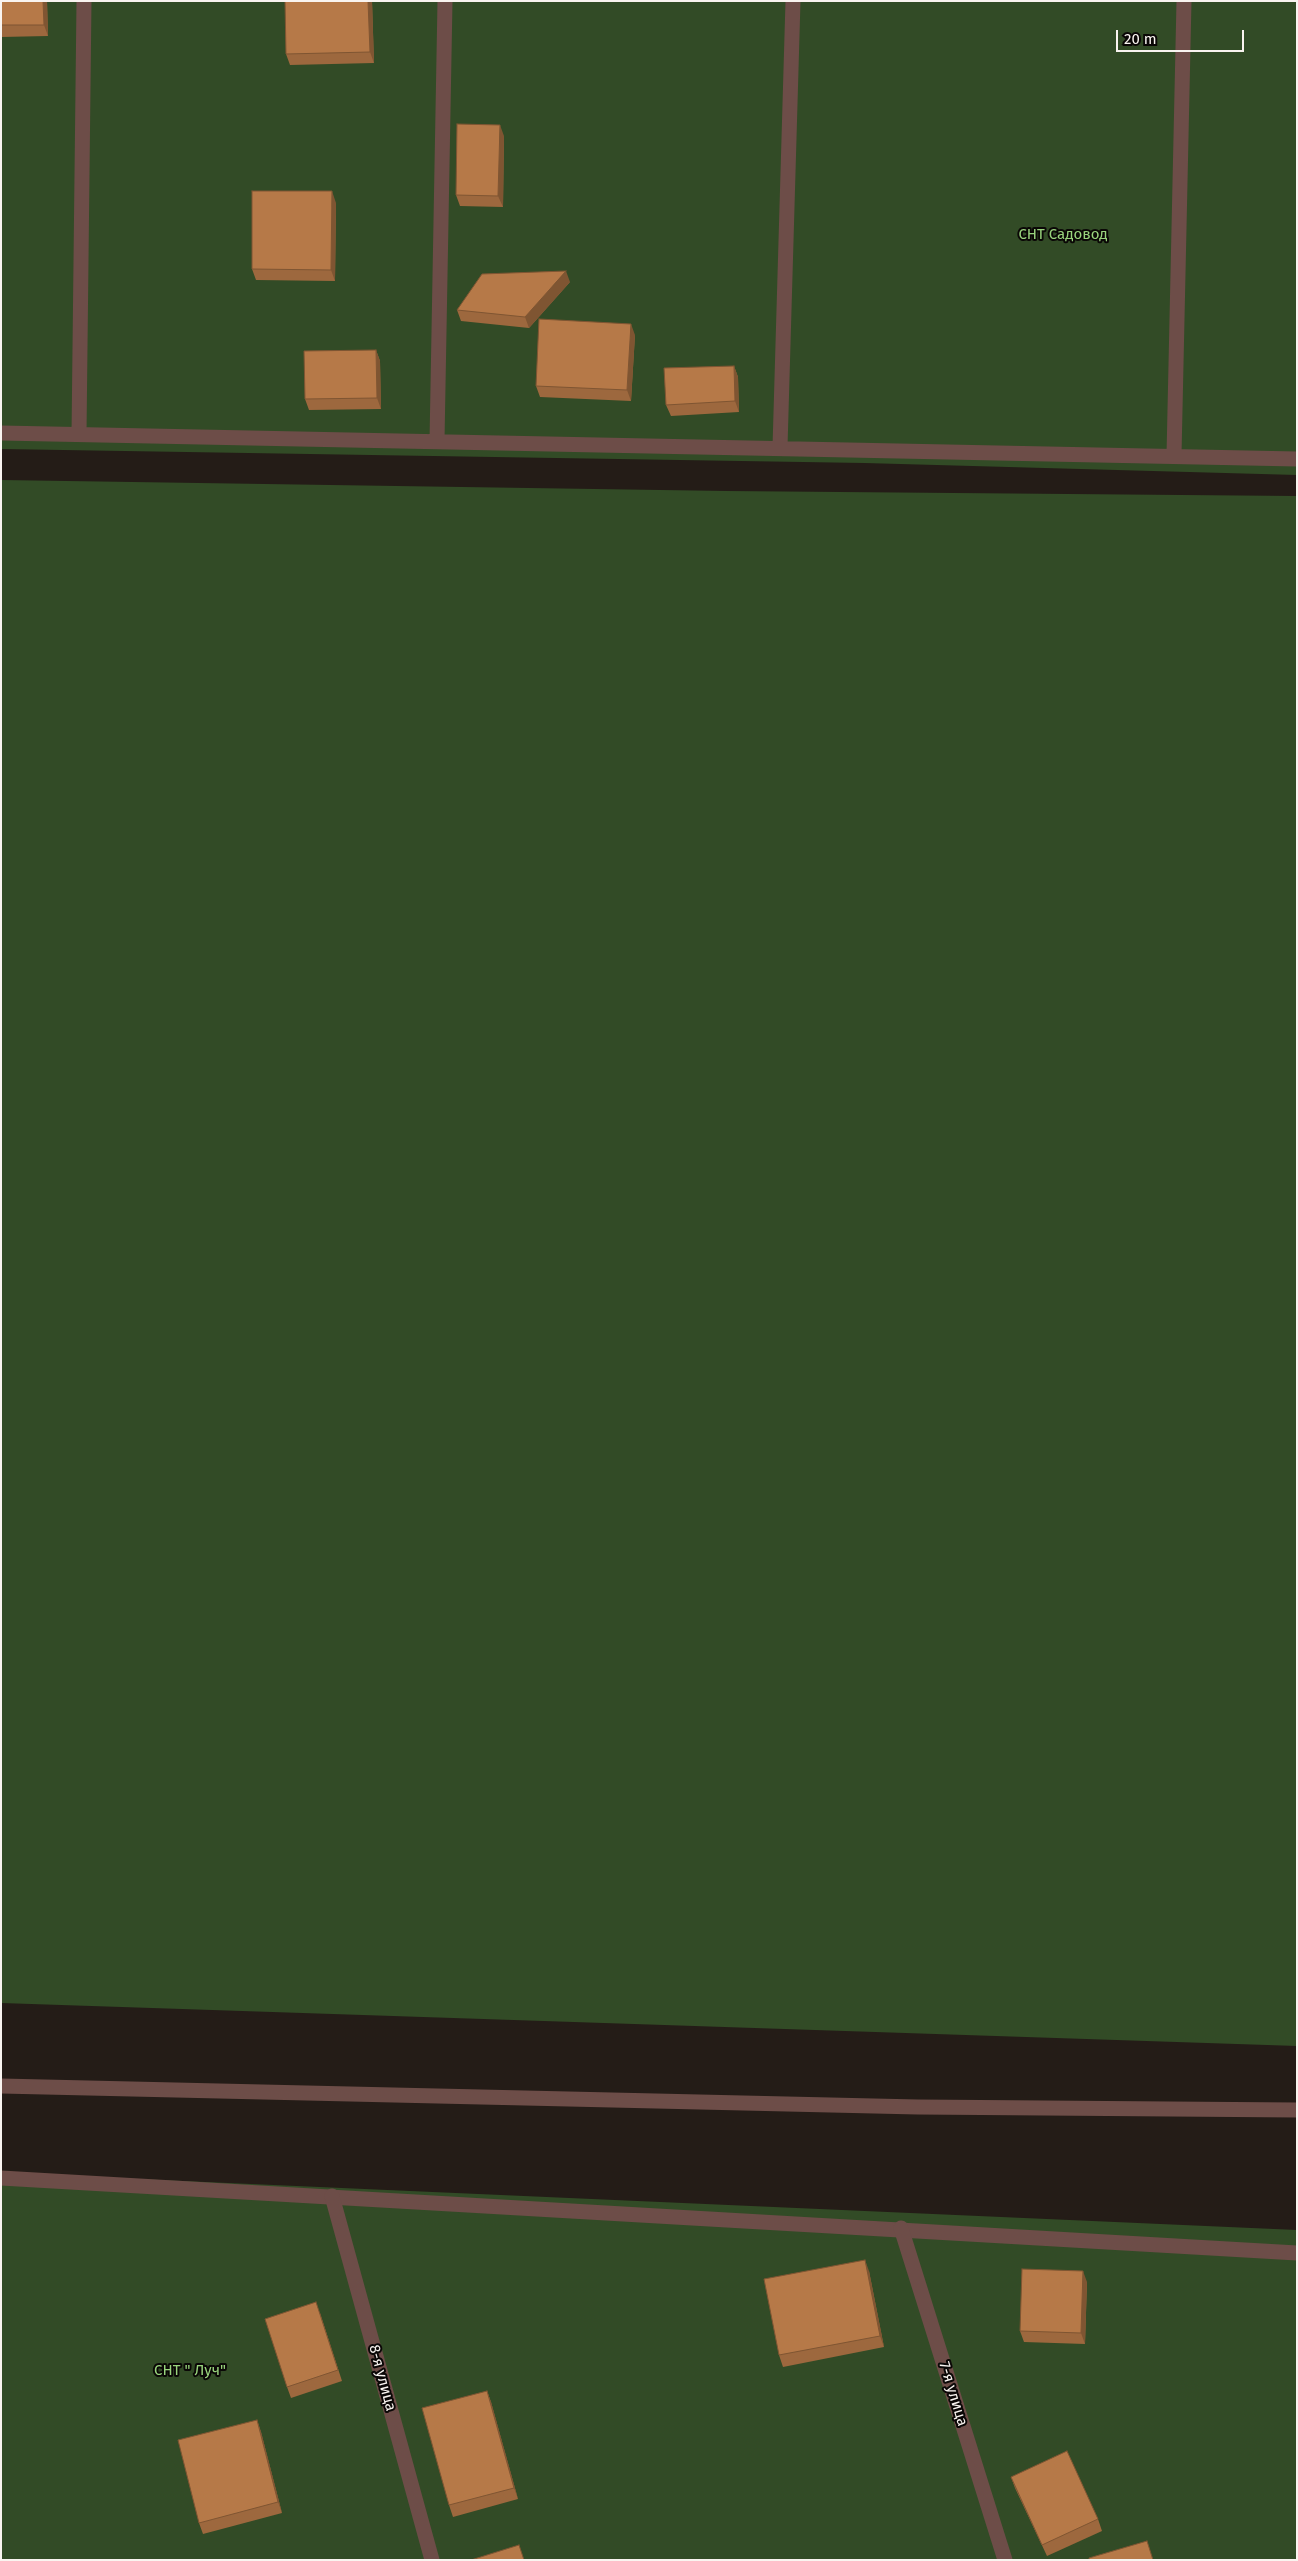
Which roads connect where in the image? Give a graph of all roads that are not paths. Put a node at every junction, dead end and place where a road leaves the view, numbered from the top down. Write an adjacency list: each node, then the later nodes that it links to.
1 (84, 1): 6 (street)
2 (445, 1): 7 (street)
3 (793, 1): 8 (street)
4 (1184, 1): 9 (street)
5 (1, 432): 6 (street)
6 (79, 434): 7 (street)
7 (437, 441): 8 (street)
8 (780, 447): 9 (street)
9 (1174, 455): 10 (street)
10 (1297, 459)
11 (1, 2086): 12 (street)
12 (1297, 2110)
13 (1, 2178): 14 (street)
14 (332, 2196): 15 (street); 17 (street, 8-я улица)
15 (901, 2228): 16 (street); 18 (street, 7-я улица)
16 (1297, 2253)
17 (432, 2560)
18 (1005, 2560)

